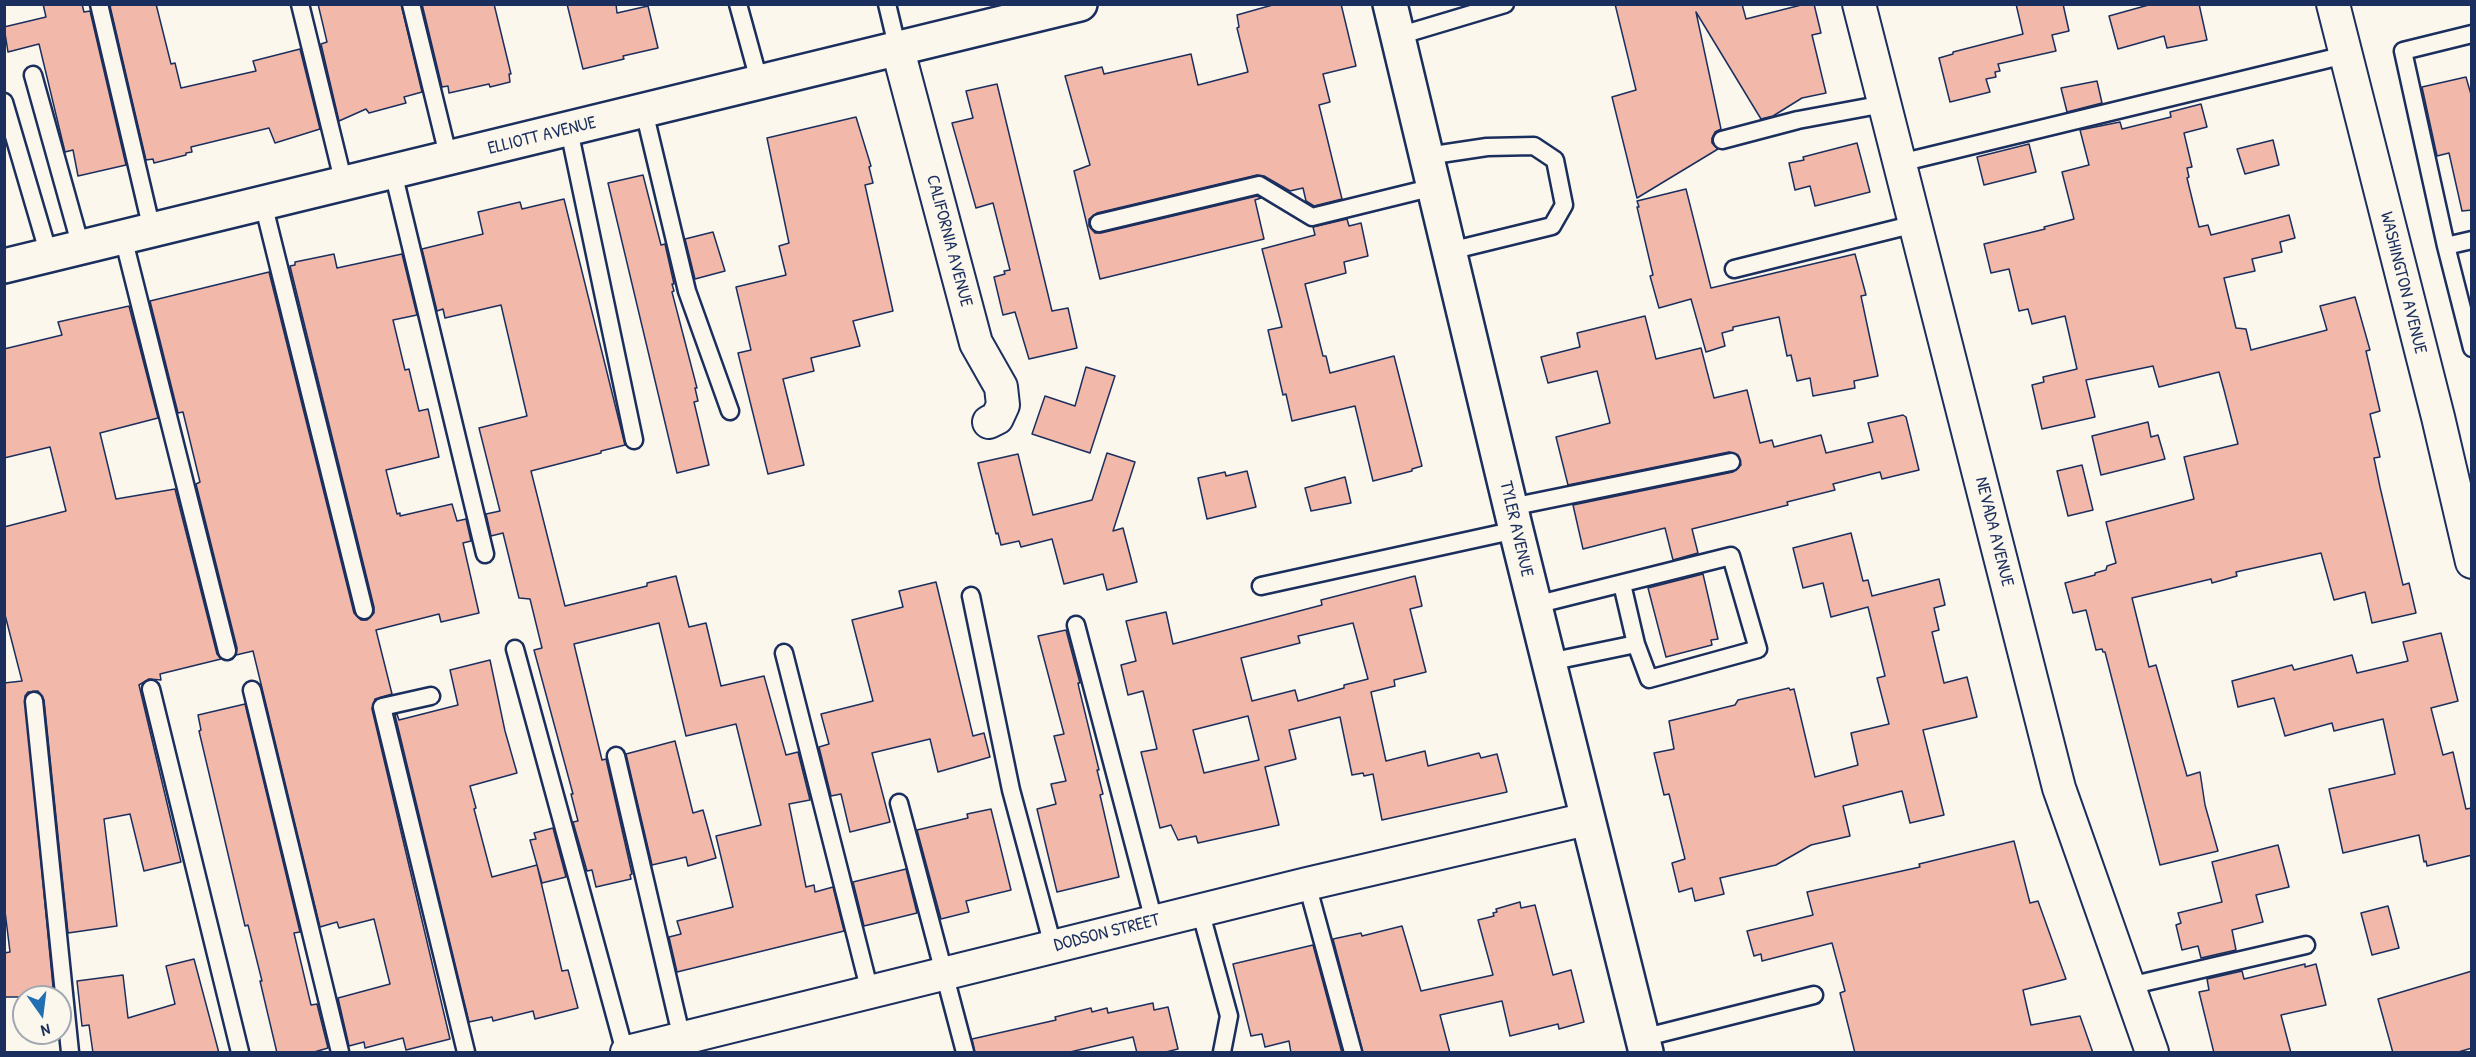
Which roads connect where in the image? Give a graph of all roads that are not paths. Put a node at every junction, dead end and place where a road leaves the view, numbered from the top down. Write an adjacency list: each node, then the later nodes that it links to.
1 (99, 4): 30 (lane)
2 (300, 4): 25 (lane)
3 (411, 4): 22 (lane)
4 (738, 4): 15 (lane)
5 (887, 4): 12 (lane)
6 (1080, 4): 12 (street, ELLIOTT AVENUE)
7 (1505, 4): 10 (lane)
8 (1859, 4): 17 (street, NEVADA AVENUE)
9 (2332, 4): 13 (street, WASHINGTON AVENUE)
10 (1394, 20): 21 (street, TYLER AVENUE)
11 (2472, 34): 32 (lane)
12 (898, 50): 15 (street, ELLIOTT AVENUE); 40 (street, CALIFORNIA AVENUE)
13 (2345, 55): 23 (lane); 45 (street, WASHINGTON AVENUE)
14 (33, 75): 33 (lane)
15 (760, 84): 18 (street, ELLIOTT AVENUE)
16 (4, 102): 35 (lane)
17 (1884, 104): 20 (lane); 23 (street, NEVADA AVENUE)
18 (644, 111): 19 (street, ELLIOTT AVENUE); 39 (lane)
19 (568, 130): 22 (street, ELLIOTT AVENUE); 41 (lane)
20 (1722, 140)
21 (1427, 156): 26 (street, TYLER AVENUE); 34 (lane)
22 (449, 159): 24 (street, ELLIOTT AVENUE)
23 (1900, 163): 29 (street, NEVADA AVENUE)
24 (393, 172): 25 (street, ELLIOTT AVENUE); 44 (lane)
25 (344, 184): 27 (street, ELLIOTT AVENUE)
26 (1434, 187): 28 (lane); 34 (street, TYLER AVENUE)
27 (263, 203): 30 (street, ELLIOTT AVENUE); 50 (lane)
28 (1099, 224)
29 (1915, 224): 37 (lane); 70 (street, NEVADA AVENUE)
30 (138, 234): 33 (street, ELLIOTT AVENUE); 54 (lane)
31 (2472, 240): 32 (lane)
32 (2445, 246): 38 (lane)
33 (81, 247): 35 (street, ELLIOTT AVENUE)
34 (1450, 251): 43 (street, TYLER AVENUE)
35 (49, 255): 36 (street, ELLIOTT AVENUE)
36 (4, 266)
37 (1734, 269)
38 (2472, 348)
39 (730, 411)
40 (989, 422)
41 (634, 440)
42 (1731, 462): 43 (lane)
43 (1514, 519): 47 (lane); 49 (street, TYLER AVENUE)
44 (485, 554)
45 (2472, 562)
46 (1622, 584): 49 (lane); 52 (lane); 52 (lane)
47 (1262, 586)
48 (971, 596): 68 (lane)
49 (1535, 605): 56 (street, TYLER AVENUE)
50 (364, 610)
51 (1076, 625): 66 (lane)
52 (1636, 644): 56 (lane)
53 (515, 649): 74 (lane)
54 (227, 651)
55 (784, 653): 71 (lane)
56 (1549, 662): 63 (street, TYLER AVENUE)
57 (151, 689): 76 (lane)
58 (252, 690): 77 (lane)
59 (431, 696): 78 (lane)
60 (34, 701): 75 (lane)
61 (616, 756): 74 (lane)
62 (899, 803): 69 (lane)
63 (1587, 819): 64 (street, DODSON STREET); 73 (street, TYLER AVENUE)
64 (1307, 884): 65 (street, DODSON STREET); 81 (lane)
65 (1200, 910): 66 (street, DODSON STREET); 80 (lane)
66 (1154, 921): 68 (street, DODSON STREET)
67 (2306, 945): 70 (lane)
68 (1053, 946): 69 (street, DODSON STREET)
69 (945, 973): 71 (street, DODSON STREET); 79 (lane)
70 (2129, 986): 82 (street, NEVADA AVENUE)
71 (870, 992): 74 (street, DODSON STREET)
72 (1814, 995): 73 (lane)
73 (1644, 1045)
74 (648, 1049)
75 (70, 1053)
76 (240, 1053)
77 (340, 1053)
78 (466, 1053)
79 (965, 1053)
80 (1222, 1053)
81 (1353, 1053)
82 (2152, 1053)

